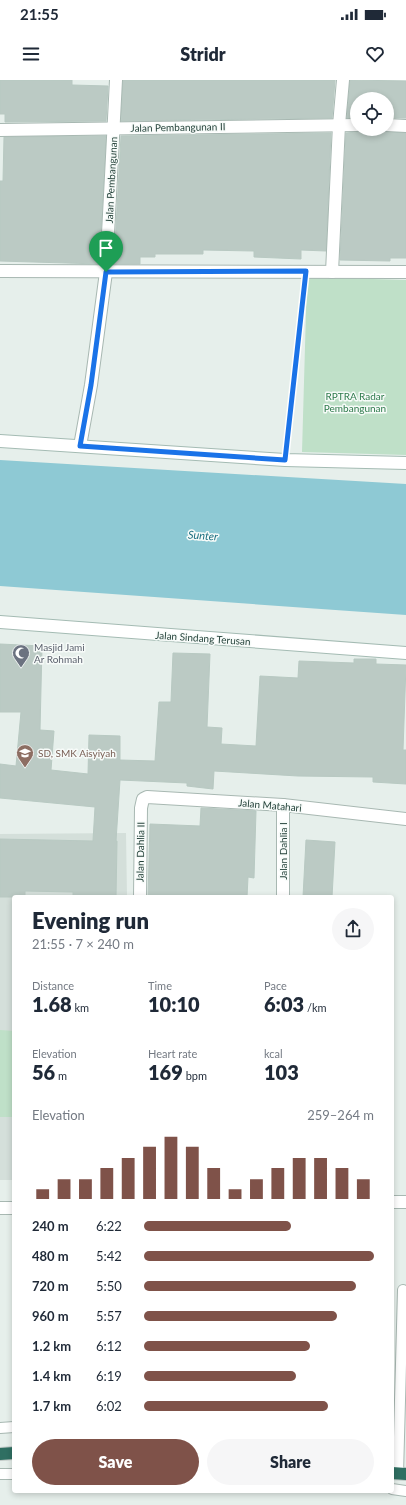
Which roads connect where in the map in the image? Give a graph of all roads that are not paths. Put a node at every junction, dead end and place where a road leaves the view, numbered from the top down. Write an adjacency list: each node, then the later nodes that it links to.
1 (116, 80): 7 (street, Jalan Pembangunan)
2 (343, 80): 3 (street)
3 (339, 125): 4 (street, Jalan Pembangunan II); 7 (street, Jalan Pembangunan II); 11 (street)
4 (350, 125)
5 (394, 125): 6 (street)
6 (406, 126)
7 (114, 128): 8 (street, Jalan Pembangunan II); 10 (street, Jalan Pembangunan)
8 (0, 130)
9 (0, 271): 10 (street)
10 (106, 272): 11 (street); 14 (street, Jalan Pembangunan)
11 (332, 272): 12 (street)
12 (406, 272)
13 (0, 441): 14 (street)
14 (80, 446): 15 (street)
15 (406, 463)
16 (0, 622): 17 (street, Jalan Sindang Terusan)
17 (406, 653)
18 (283, 805): 19 (street, Jalan Matahari); 20 (street, Jalan Matahari); 22 (street, Jalan Dahlia I)
19 (141, 808): 21 (street, Jalan Dahlia II)
20 (406, 819)
21 (140, 895)
22 (283, 895)
23 (394, 1202): 24 (street)
24 (406, 1202)
25 (0, 1208): 26 (street)
26 (12, 1208)
27 (403, 1290): 28 (lane)
28 (396, 1420): 35 (lane)
29 (12, 1427): 30 (lane)
30 (0, 1428)
31 (12, 1453): 32 (highway)
32 (0, 1454)
33 (0, 1474): 34 (lane)
34 (12, 1474)
35 (399, 1474)
36 (394, 1489): 37 (lane)
37 (406, 1491)

